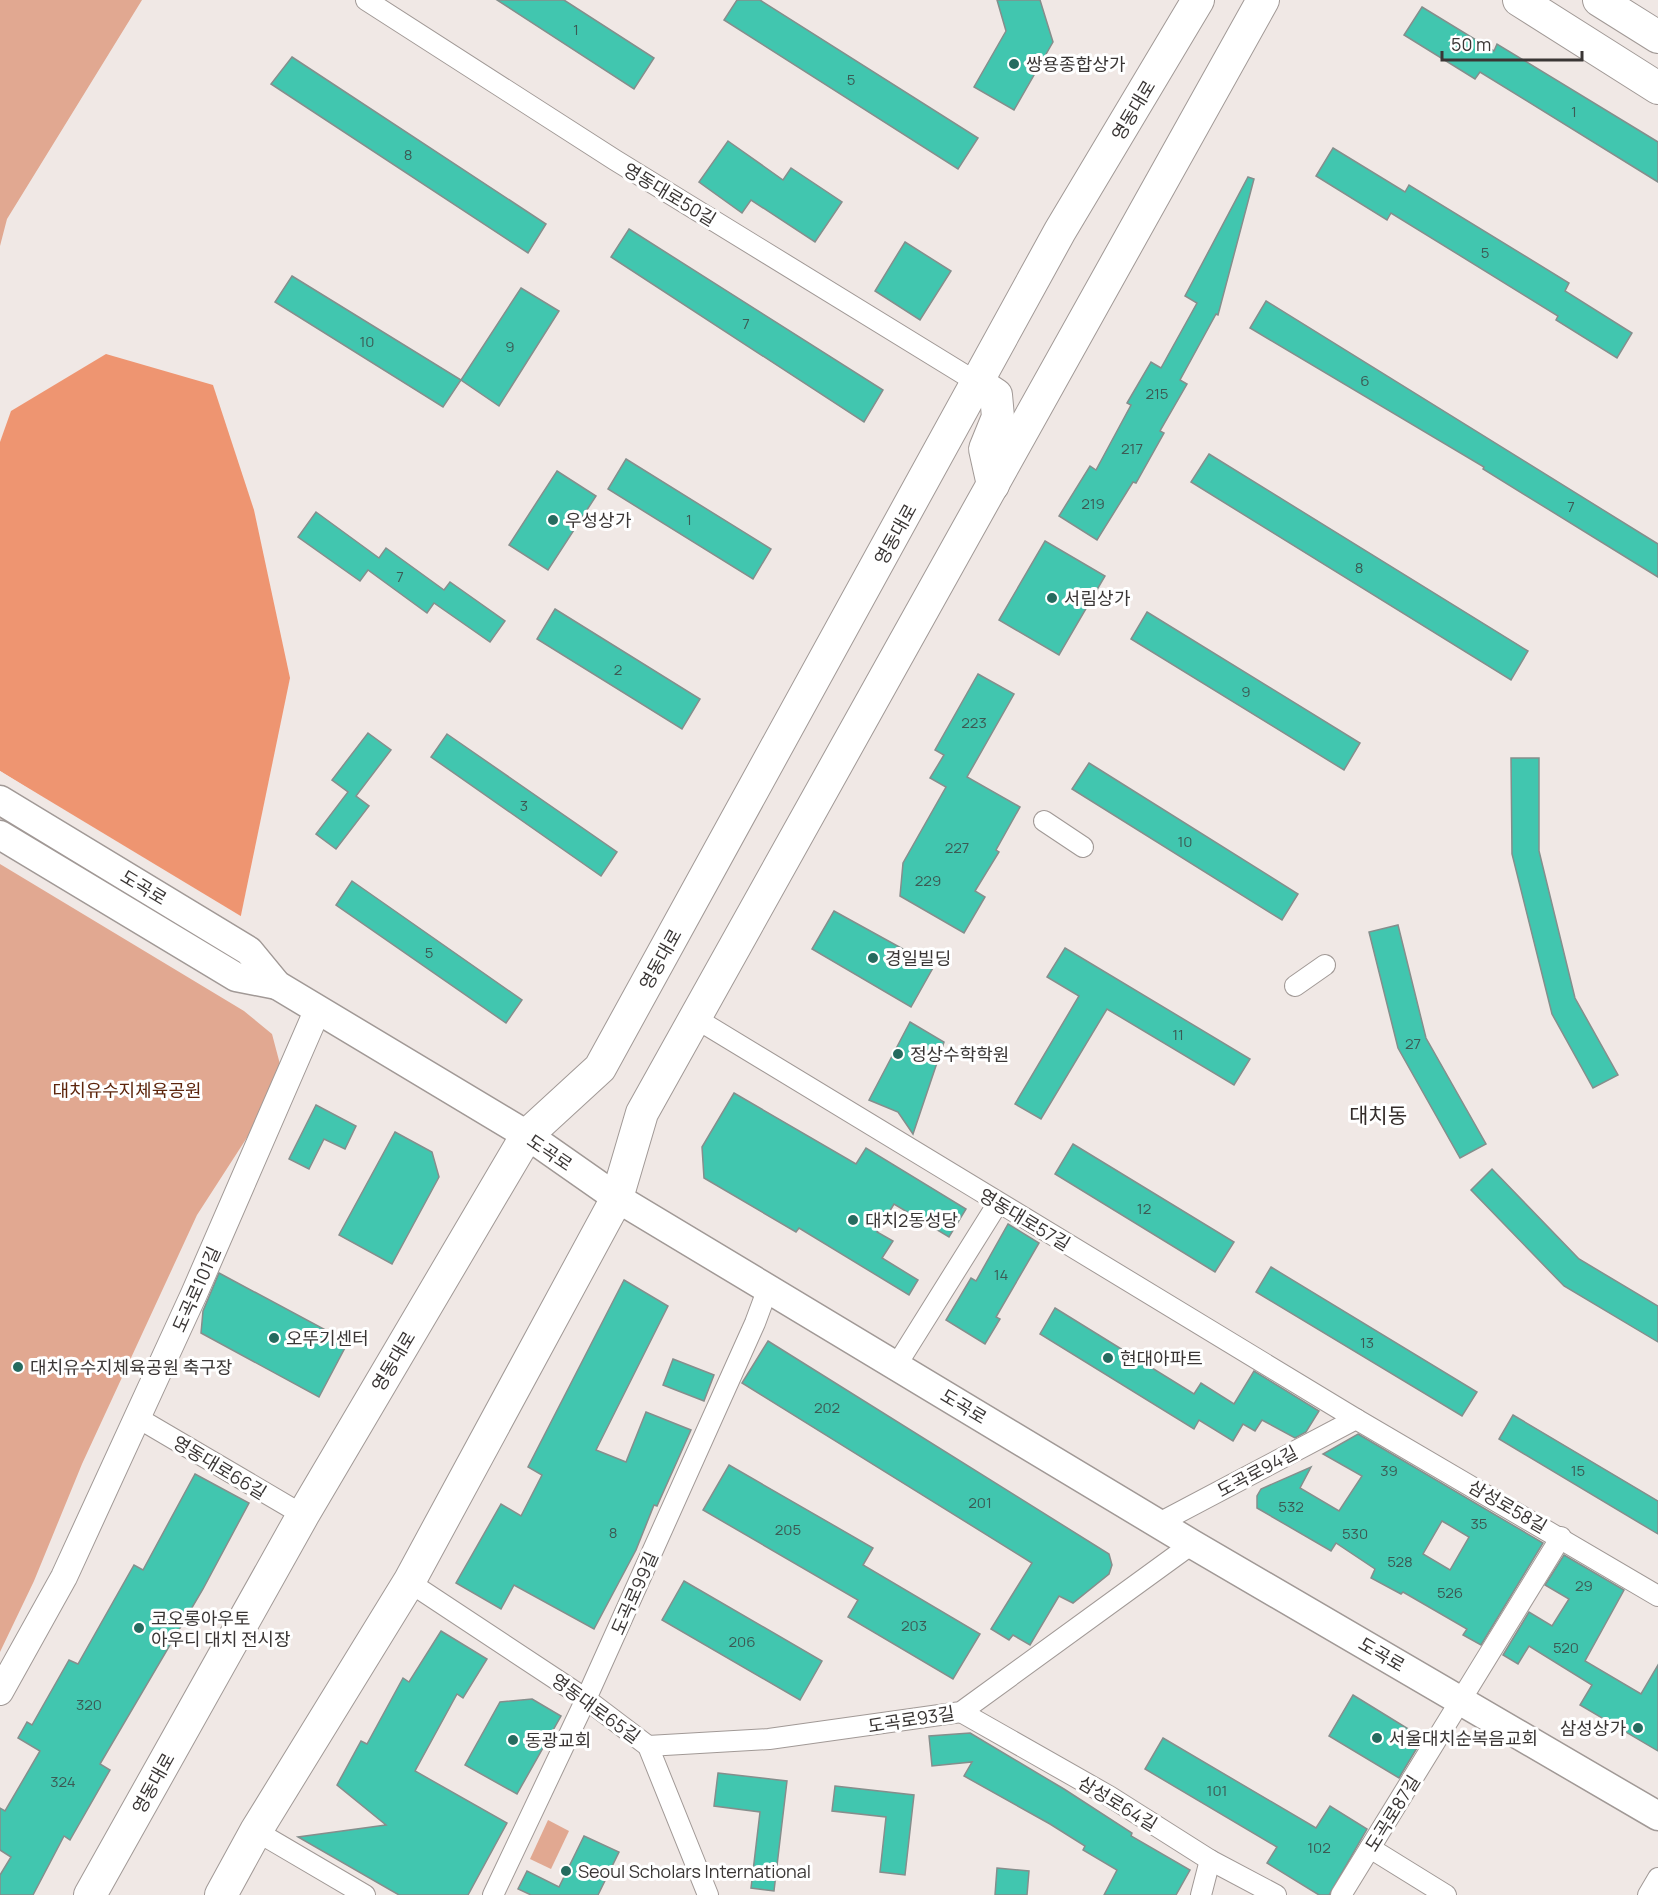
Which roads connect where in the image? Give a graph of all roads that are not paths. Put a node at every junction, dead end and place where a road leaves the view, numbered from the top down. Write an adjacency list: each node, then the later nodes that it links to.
1 (366, 0): 8 (street, 영동대로50길)
2 (1198, 0): 8 (main road, 영동대로)
3 (1263, 0): 9 (main road)
4 (1519, 0): 7 (main road)
5 (1599, 0): 6 (main road)
6 (1658, 37)
7 (1658, 88)
8 (978, 383): 9 (main road); 19 (main road, 영동대로)
9 (993, 485): 18 (main road)
10 (0, 800): 15 (main road, 도곡로)
11 (1044, 821): 13 (street)
12 (0, 835): 15 (main road, 도곡로)
13 (1083, 847)
14 (1325, 965): 16 (street)
15 (277, 985): 17 (main road, 도곡로)
16 (1295, 986)
17 (317, 1011): 19 (main road, 도곡로); 24 (street, 도곡로101길)
18 (695, 1018): 20 (main road); 21 (street, 영동대로57길)
19 (527, 1135): 20 (main road, 도곡로); 26 (main road, 영동대로)
20 (617, 1198): 22 (main road, 도곡로); 30 (main road)
21 (998, 1203): 23 (street); 25 (street, 영동대로57길)
22 (768, 1288): 23 (main road, 도곡로); 33 (street, 도곡로99길)
23 (896, 1366): 27 (main road, 도곡로)
24 (138, 1418): 26 (street, 영동대로66길); 32 (street, 도곡로101길)
25 (1356, 1419): 27 (street, 도곡로94길); 28 (street, 삼성로58길)
26 (303, 1515): 42 (main road, 영동대로)
27 (1159, 1523): 29 (main road, 도곡로)
28 (1561, 1537): 31 (street, 삼성로58길); 34 (street, 도곡로87길)
29 (1192, 1544): 34 (main road, 도곡로); 35 (street, 도곡로93길)
30 (409, 1582): 33 (street, 영동대로65길); 38 (main road)
31 (1658, 1596)
32 (0, 1692)
33 (586, 1699): 36 (street, 영동대로65길); 45 (street, 도곡로99길)
34 (1462, 1701): 37 (main road, 도곡로); 39 (street, 도곡로87길)
35 (961, 1712): 36 (street, 도곡로93길); 40 (street, 삼성로64길)
36 (648, 1746): 46 (street, 영동대로65길)
37 (1658, 1816)
38 (255, 1832): 43 (main road); 44 (street)
39 (1370, 1848): 49 (street, 도곡로87길); 50 (street)
40 (1210, 1860): 47 (street); 48 (street, 삼성로64길)
41 (1658, 1878): 51 (street)
42 (90, 1895)
43 (221, 1895)
44 (365, 1895)
45 (493, 1895)
46 (708, 1895)
47 (1201, 1895)
48 (1276, 1895)
49 (1341, 1895)
50 (1446, 1895)
51 (1648, 1895)

